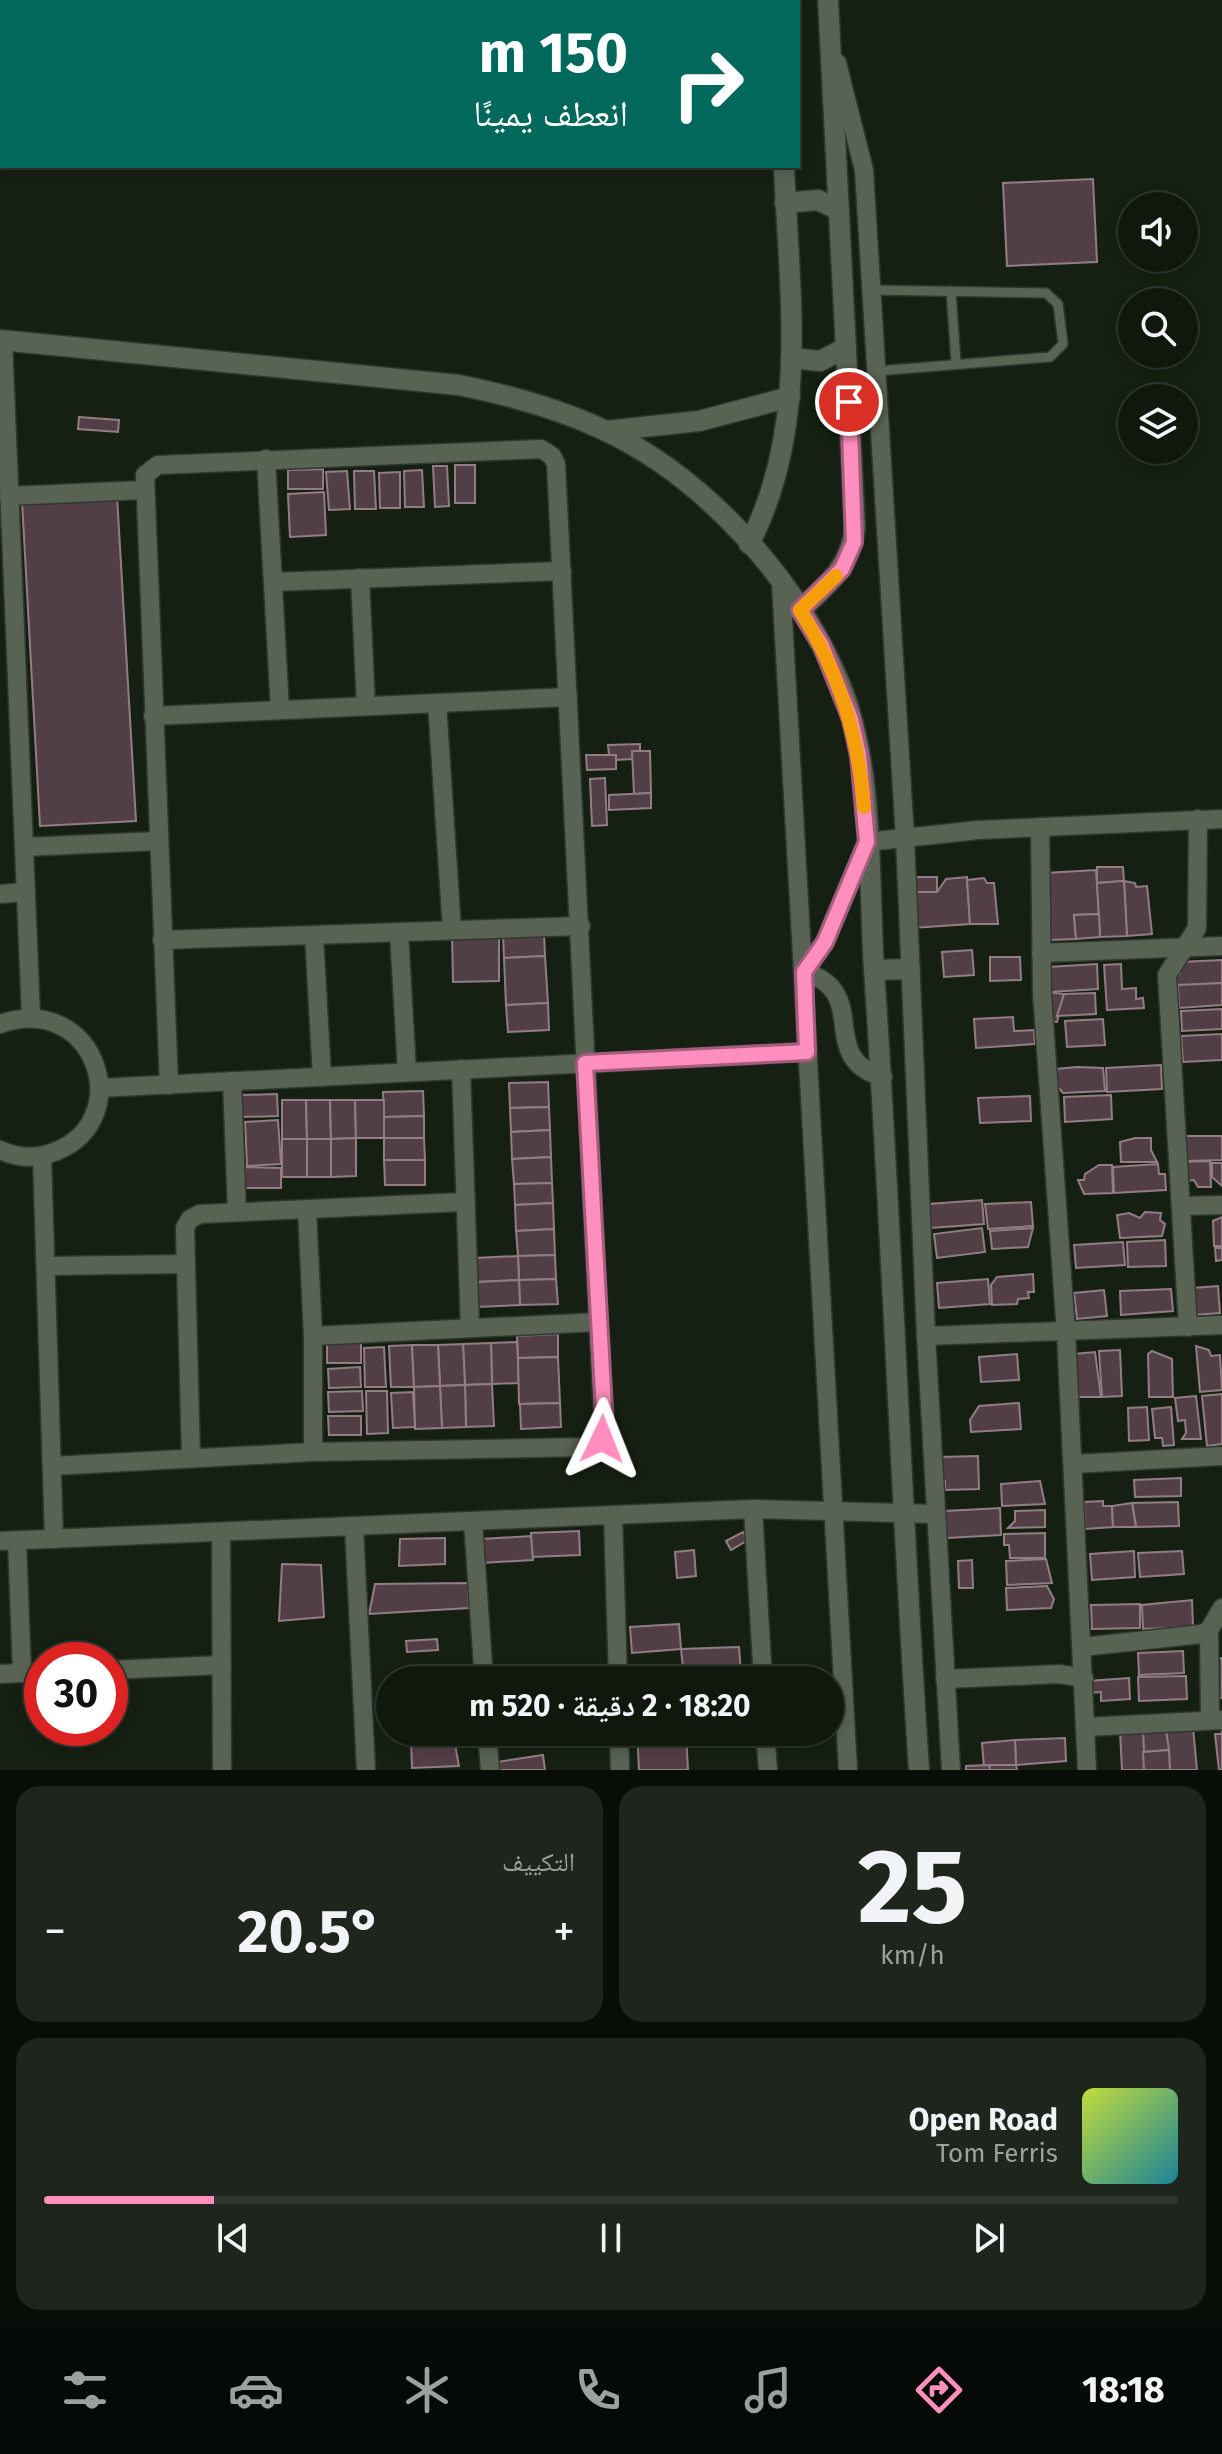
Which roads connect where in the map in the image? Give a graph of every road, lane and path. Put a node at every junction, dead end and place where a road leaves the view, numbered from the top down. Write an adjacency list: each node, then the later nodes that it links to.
1 (828, 0): 2 (main road)
2 (830, 38): 5 (main road); 6 (street)
3 (784, 168): 4 (main road)
4 (785, 203): 5 (main road); 10 (main road)
5 (839, 210): 9 (main road)
6 (872, 290): 7 (lane); 12 (street)
7 (951, 291): 11 (lane); 11 (lane)
8 (2, 340): 14 (main road); 15 (street)
9 (846, 348): 10 (main road); 25 (main road)
10 (791, 358): 13 (main road)
11 (956, 363): 12 (lane)
12 (877, 371): 34 (street)
13 (790, 397): 14 (main road); 19 (main road)
14 (606, 431): 19 (main road)
15 (3, 442): 18 (street)
16 (266, 459): 17 (street); 21 (street); 23 (street)
17 (143, 490): 18 (street); 30 (street)
18 (9, 496): 20 (street)
19 (749, 544): 24 (main road)
20 (6, 569): 37 (street)
21 (562, 571): 22 (street); 26 (street)
22 (360, 578): 23 (street); 28 (street)
23 (273, 582): 29 (street)
24 (781, 583): 25 (main road); 50 (street)
25 (800, 610): 36 (main road)
26 (568, 697): 27 (street); 40 (street)
27 (437, 703): 28 (street); 41 (street)
28 (366, 706): 29 (street)
29 (280, 710): 30 (street)
30 (153, 716): 35 (street)
31 (1198, 819): 32 (street); 33 (street); 46 (street)
32 (1222, 819)
33 (1040, 827): 34 (street); 47 (street)
34 (905, 838): 36 (street); 48 (street)
35 (158, 841): 37 (street); 44 (street)
36 (867, 842): 49 (main road); 50 (street)
37 (24, 847): 38 (street)
38 (26, 892): 39 (street); 51 (street)
39 (0, 894)
40 (581, 926): 41 (street); 54 (street)
41 (452, 930): 42 (street)
42 (399, 932): 43 (street); 56 (street)
43 (314, 935): 44 (street); 57 (street)
44 (162, 940): 60 (street)
45 (1222, 946): 46 (street)
46 (1185, 948): 47 (street); 66 (street)
47 (1041, 953): 75 (street)
48 (910, 969): 49 (main road); 77 (street)
49 (874, 970): 58 (main road)
50 (804, 972): 53 (street); 58 (street)
51 (31, 1017): 52 (street); 61 (street)
52 (0, 1024)
53 (807, 1052): 54 (street); 84 (street)
54 (585, 1063): 55 (street); 71 (street)
55 (461, 1069): 56 (street); 64 (street)
56 (407, 1072): 57 (street)
57 (322, 1077): 59 (street)
58 (883, 1077): 86 (main road)
59 (232, 1081): 60 (street); 68 (street)
60 (169, 1085): 61 (street)
61 (100, 1088): 63 (street)
62 (0, 1150): 63 (street)
63 (42, 1156): 70 (street)
64 (463, 1202): 67 (street); 74 (street)
65 (1222, 1205): 66 (street)
66 (1182, 1206): 73 (street)
67 (307, 1209): 68 (street); 76 (street)
68 (237, 1212): 69 (street)
69 (186, 1264): 70 (street); 80 (street)
70 (46, 1266): 82 (street)
71 (598, 1322): 74 (street); 78 (street)
72 (1222, 1325): 73 (street)
73 (1188, 1327): 75 (street)
74 (470, 1328): 76 (street)
75 (1066, 1333): 77 (street); 81 (street)
76 (313, 1336): 78 (street)
77 (926, 1336): 85 (street)
78 (313, 1452): 80 (street)
79 (1222, 1456): 81 (street)
80 (191, 1458): 82 (street)
81 (1073, 1464): 95 (street)
82 (52, 1466): 91 (street)
83 (753, 1509): 84 (street); 87 (street); 99 (street)
84 (834, 1513): 86 (street); 115 (street)
85 (935, 1514): 86 (street); 104 (street)
86 (901, 1515): 116 (main road)
87 (613, 1516): 88 (street); 98 (street)
88 (473, 1522): 89 (street); 97 (street)
89 (354, 1527): 90 (street); 111 (street)
90 (221, 1532): 91 (street); 96 (street)
91 (54, 1539): 92 (street)
92 (8, 1541): 101 (street)
93 (1222, 1608): 94 (street)
94 (1209, 1630): 95 (street); 105 (street)
95 (1082, 1647): 103 (street)
96 (222, 1665): 100 (street); 110 (street)
97 (483, 1666)
98 (618, 1666)
99 (762, 1666)
100 (128, 1669)
101 (22, 1673): 102 (street)
102 (0, 1674)
103 (1084, 1678): 104 (street); 106 (street)
104 (945, 1679): 117 (street)
105 (1216, 1720): 106 (street)
106 (1085, 1727): 118 (street)
107 (488, 1746): 112 (street)
108 (619, 1746): 113 (street)
109 (766, 1746): 114 (street)
110 (222, 1770)
111 (366, 1770)
112 (490, 1770)
113 (620, 1770)
114 (768, 1770)
115 (848, 1770)
116 (919, 1770)
117 (951, 1770)
118 (1087, 1770)

